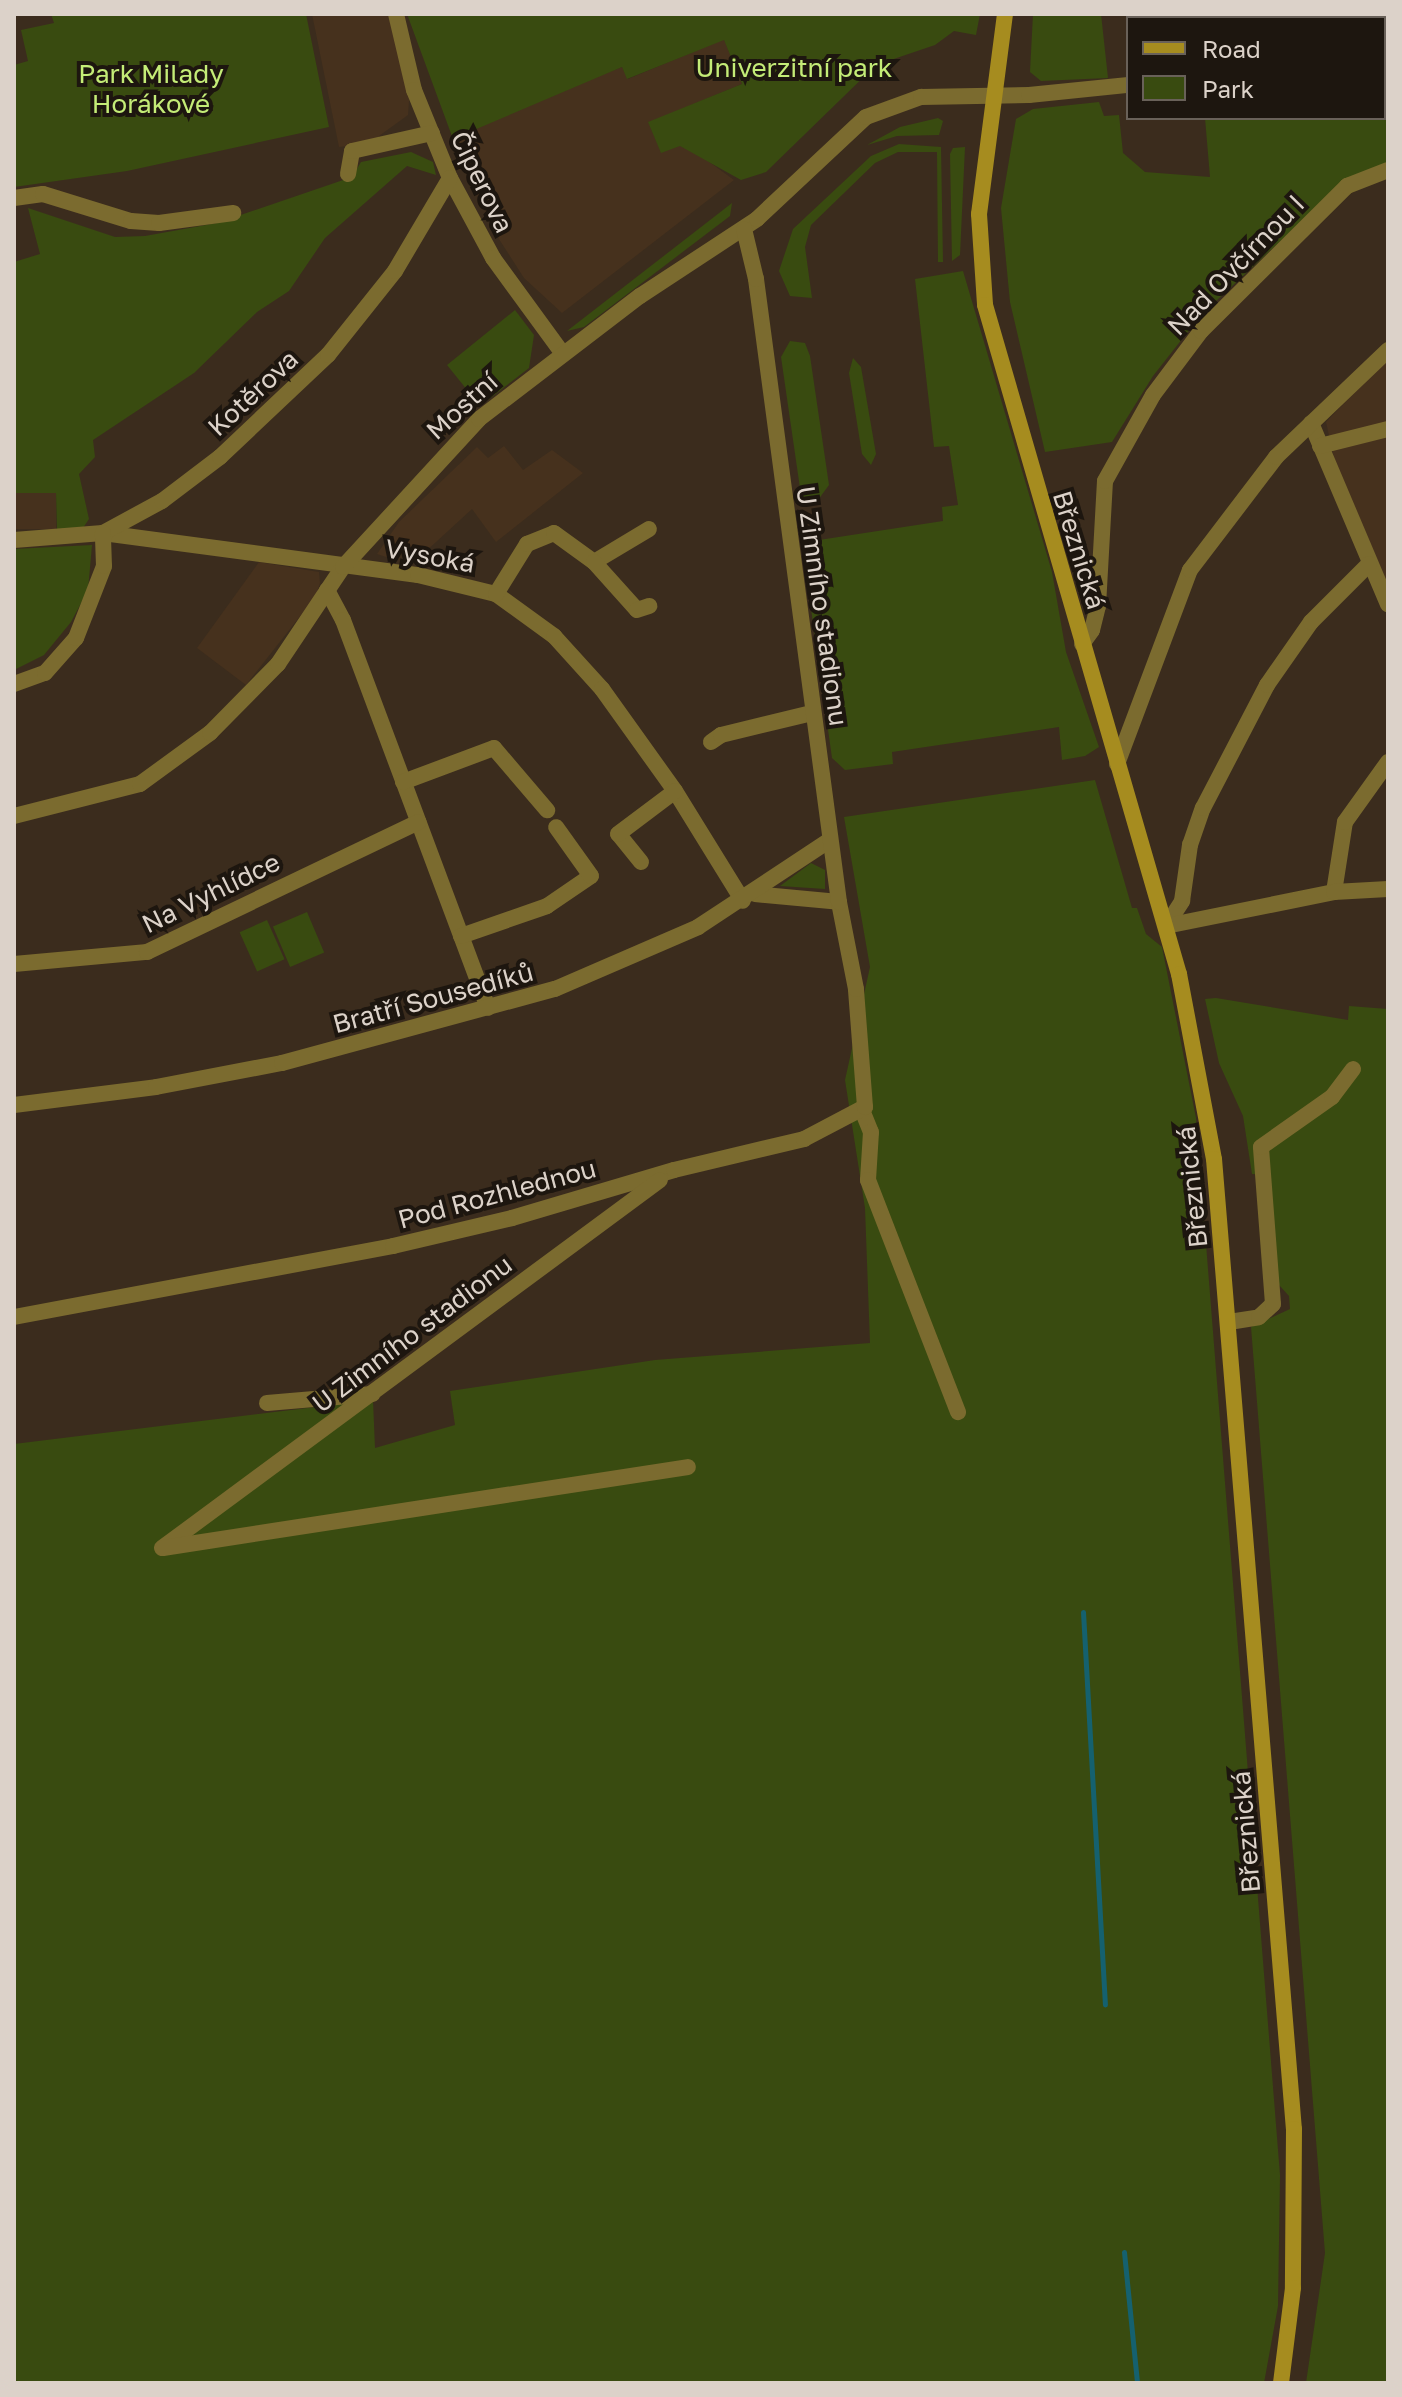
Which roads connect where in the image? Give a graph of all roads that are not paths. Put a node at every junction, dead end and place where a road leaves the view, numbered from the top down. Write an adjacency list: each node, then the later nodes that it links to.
1 (396, 14): 5 (street, Čiperova)
2 (1005, 14): 4 (main road, Březnická)
3 (1126, 85): 4 (street, Mostní)
4 (994, 93): 11 (street, Mostní); 28 (main road, Březnická)
5 (432, 133): 7 (street); 8 (street, Čiperova)
6 (1388, 170): 28 (street, Nad Ovčírnou I)
7 (348, 174)
8 (450, 178): 13 (street, Čiperova); 18 (street, Kotěrova)
9 (14, 198): 10 (street)
10 (233, 213)
11 (744, 229): 13 (street, Mostní); 30 (street, U Zimního stadionu)
12 (1388, 350): 14 (street)
13 (563, 354): 22 (street, Mostní)
14 (1311, 423): 16 (street); 33 (street)
15 (1388, 429): 16 (street)
16 (1320, 446): 21 (street)
17 (649, 529): 20 (street)
18 (103, 533): 19 (street, Kotěrova); 22 (street, Vysoká); 29 (street)
19 (14, 540)
20 (594, 562): 25 (street); 27 (street)
21 (1369, 564): 23 (street); 46 (street)
22 (343, 567): 24 (street, Mostní); 25 (street, Vysoká)
23 (1383, 581): 26 (street)
24 (327, 590): 34 (street); 37 (street, Mostní)
25 (496, 594): 35 (street, Vysoká)
26 (1388, 604)
27 (649, 606)
28 (1082, 644): 33 (main road, Březnická)
29 (14, 684)
30 (812, 713): 31 (street); 40 (street, U Zimního stadionu)
31 (711, 742)
32 (1388, 762): 43 (street)
33 (1117, 764): 46 (main road, Březnická)
34 (403, 782): 36 (street); 38 (street)
35 (675, 791): 41 (street); 44 (street, Vysoká)
36 (547, 810)
37 (14, 816)
38 (418, 822): 47 (street); 48 (street, Na Vyhlídce)
39 (556, 827): 47 (street)
40 (830, 840): 44 (street, Bratří Sousedíků); 45 (street, U Zimního stadionu)
41 (641, 862)
42 (1388, 889): 43 (street)
43 (1334, 892): 46 (street)
44 (749, 898): 45 (street); 49 (street, Bratří Sousedíků)
45 (839, 902): 52 (street, U Zimního stadionu)
46 (1166, 926): 55 (main road, Březnická)
47 (461, 936): 49 (street)
48 (14, 964)
49 (488, 1008): 51 (street, Bratří Sousedíků)
50 (1353, 1069): 55 (street)
51 (14, 1105)
52 (862, 1110): 53 (street, Pod Rozhlednou); 58 (street)
53 (674, 1170): 54 (street, Pod Rozhlednou); 56 (street, U Zimního stadionu)
54 (14, 1317)
55 (1229, 1322): 60 (main road, Březnická)
56 (375, 1393): 57 (street); 59 (street, U Zimního stadionu)
57 (267, 1403)
58 (958, 1412)
59 (688, 1467)
60 (1281, 2383)

